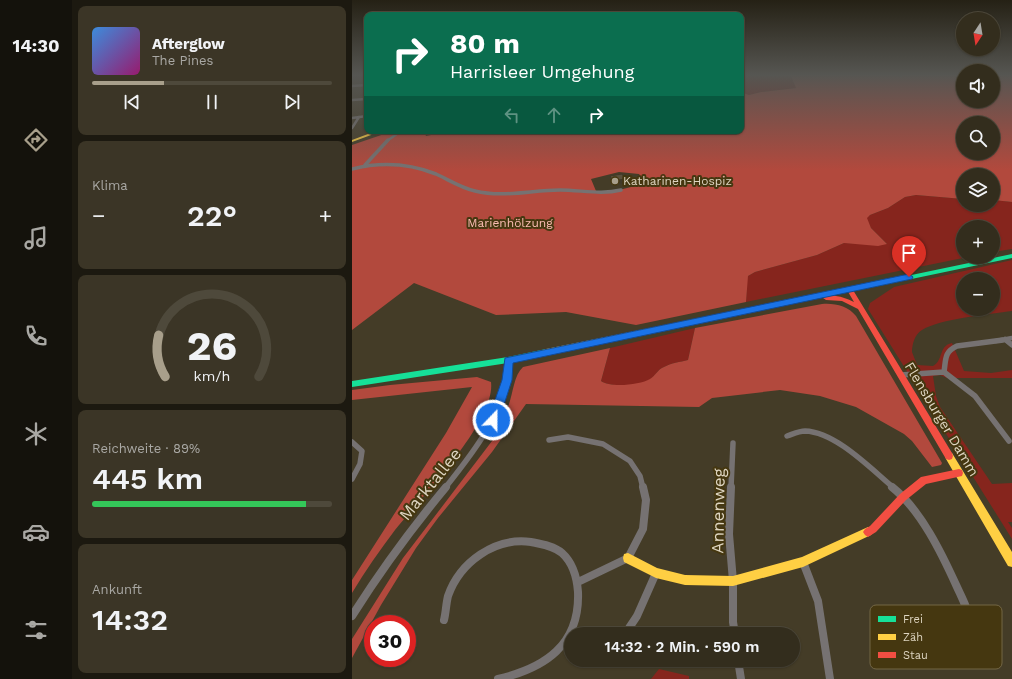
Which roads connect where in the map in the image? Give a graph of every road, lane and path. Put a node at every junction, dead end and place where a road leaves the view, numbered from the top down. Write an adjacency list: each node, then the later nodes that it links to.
1 (364, 116): 2 (street)
2 (359, 117): 3 (street); 4 (street)
3 (352, 118)
4 (352, 128)
5 (367, 134): 8 (main road)
6 (371, 134): 8 (main road)
7 (396, 134): 9 (street)
8 (352, 140)
9 (365, 165): 10 (street); 11 (street)
10 (352, 169)
11 (621, 190)
12 (1012, 256): 13 (main road)
13 (850, 290): 14 (main road); 15 (main road, Flensburger Damm)
14 (784, 304): 15 (main road); 19 (main road)
15 (862, 311): 21 (main road, Flensburger Damm)
16 (1012, 338): 17 (street)
17 (1005, 339): 18 (street); 20 (street)
18 (1012, 346)
19 (508, 360): 22 (main road); 38 (street, Marktallee)
20 (944, 372): 21 (street); 25 (street)
21 (901, 375): 28 (main road, Flensburger Damm)
22 (352, 384)
23 (787, 436): 30 (street)
24 (549, 440): 31 (street)
25 (1009, 441)
26 (352, 442): 29 (street)
27 (734, 443): 35 (street, Annenweg)
28 (959, 473): 30 (main road); 33 (main road, Flensburger Damm)
29 (352, 479)
30 (903, 497): 32 (main road); 37 (street)
31 (628, 558): 34 (main road); 36 (street)
32 (803, 562): 35 (main road); 45 (street)
33 (1012, 562)
34 (656, 573): 35 (main road); 40 (street)
35 (733, 580): 41 (street, Annenweg)
36 (578, 582): 39 (street); 43 (street)
37 (964, 605)
38 (352, 616)
39 (444, 620)
40 (630, 627)
41 (734, 627)
42 (739, 667): 44 (street)
43 (498, 679)
44 (741, 679)
45 (830, 679)

